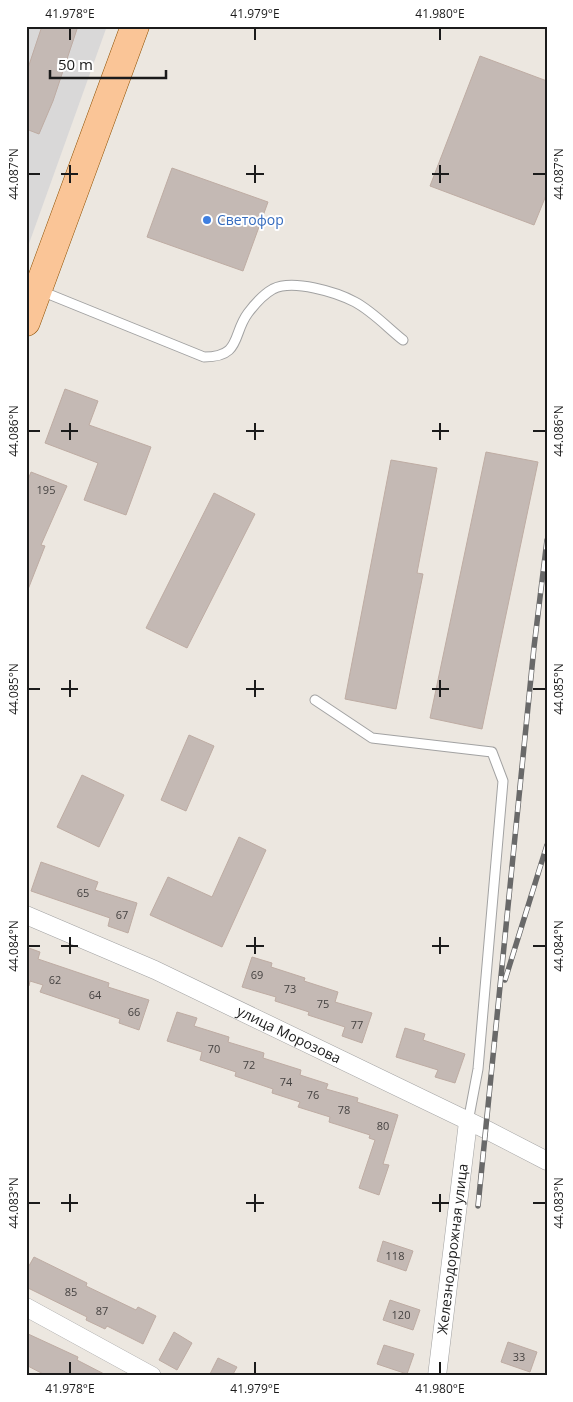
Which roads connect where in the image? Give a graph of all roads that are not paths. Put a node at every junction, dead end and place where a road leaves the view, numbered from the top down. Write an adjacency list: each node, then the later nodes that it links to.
1 (135, 26): 2 (main road)
2 (38, 290): 3 (main road); 4 (lane)
3 (26, 322)
4 (403, 340)
5 (315, 700): 7 (lane)
6 (26, 916): 7 (street, улица Морозова)
7 (468, 1122): 8 (street, улица Морозова); 11 (street, Железнодорожная улица)
8 (547, 1161)
9 (26, 1307): 10 (street)
10 (152, 1376)
11 (438, 1376)

